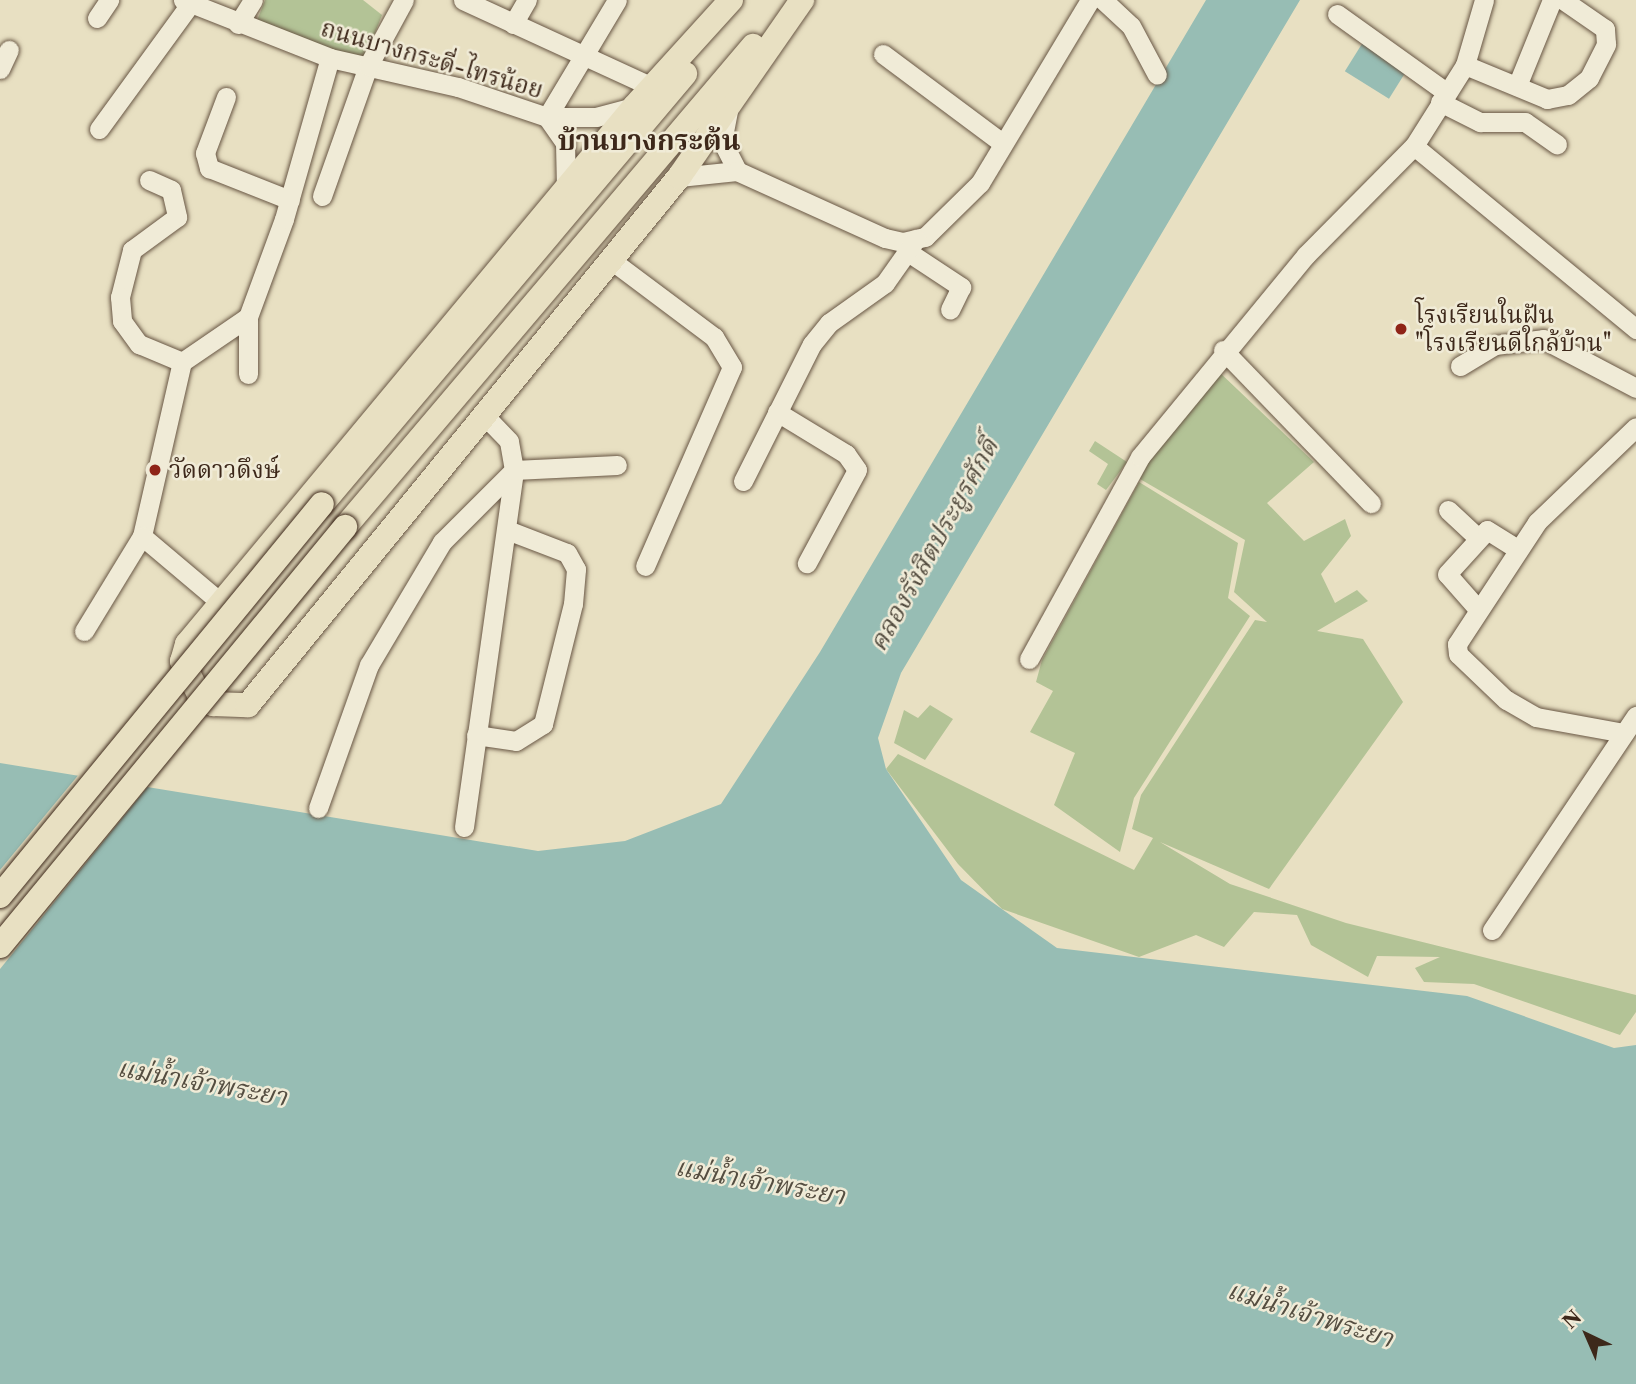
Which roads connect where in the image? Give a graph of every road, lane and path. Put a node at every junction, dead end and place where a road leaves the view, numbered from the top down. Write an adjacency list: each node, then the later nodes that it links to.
1 (109, 0): 18 (street)
2 (253, 0): 19 (street)
3 (404, 0): 26 (street)
4 (463, 0): 20 (street)
5 (527, 0): 20 (street)
6 (617, 0): 23 (street)
7 (748, 0): 79 (main road, bridge)
8 (792, 0): 81 (main road, bridge)
9 (802, 0): 33 (main road)
10 (1090, 0): 37 (street)
11 (1103, 0): 28 (street)
12 (1484, 0): 25 (street)
13 (1552, 0): 29 (street)
14 (1563, 0): 29 (street)
15 (187, 2): 19 (street, ถนนบางกระดี่-ไทรน้อย); 36 (street)
16 (723, 2): 30 (main road)
17 (1337, 14): 32 (street)
18 (97, 18)
19 (238, 24): 24 (street, ถนนบางกระดี่-ไทรน้อย)
20 (513, 24): 23 (street)
21 (9, 50): 27 (street)
22 (883, 54): 37 (street)
23 (581, 55): 30 (street); 35 (street)
24 (330, 58): 26 (street, ถนนบางกระดี่-ไทรน้อย); 45 (street)
25 (1465, 65): 29 (street); 32 (street)
26 (368, 66): 35 (street, ถนนบางกระดี่-ไทรน้อย); 44 (street)
27 (0, 69)
28 (1157, 75)
29 (1517, 86)
30 (652, 87): 34 (main road)
31 (226, 97): 45 (street)
32 (1443, 97): 38 (street); 39 (street)
33 (735, 98): 40 (street); 41 (main road)
34 (634, 107): 35 (street, ถนนบางกระดี่-ไทรน้อย); 43 (main road)
35 (547, 117): 43 (street)
36 (99, 130)
37 (1001, 142): 46 (street)
38 (1557, 144)
39 (1414, 146): 50 (street); 51 (street)
40 (737, 171): 41 (street); 46 (street)
41 (679, 177): 47 (main road)
42 (149, 180): 52 (street)
43 (566, 187): 70 (main road)
44 (322, 197)
45 (290, 200): 49 (street)
46 (912, 245): 48 (street); 56 (street)
47 (611, 260): 57 (main road); 69 (street)
48 (950, 310)
49 (248, 317): 52 (street); 54 (street)
50 (1636, 329)
51 (1223, 350): 62 (street); 73 (street)
52 (182, 362): 65 (street)
53 (1460, 366): 55 (street)
54 (248, 374)
55 (1636, 388)
56 (777, 412): 61 (street); 68 (street)
57 (484, 415): 60 (street); 70 (main road)
58 (1636, 428): 67 (street)
59 (617, 465): 60 (street)
60 (514, 470): 64 (street); 77 (street)
61 (743, 481)
62 (1371, 503)
63 (1448, 510): 66 (street)
64 (510, 531): 76 (street); 76 (street)
65 (142, 536): 70 (street); 72 (street)
66 (1477, 537): 67 (street); 71 (street)
67 (1517, 549): 71 (street)
68 (807, 563)
69 (645, 566)
70 (220, 602)
71 (1477, 608): 75 (street)
72 (85, 631)
73 (1029, 659)
74 (1636, 716): 75 (street)
75 (1624, 733): 80 (street)
76 (476, 735): 78 (street)
77 (318, 808)
78 (464, 827)
79 (0, 895)
80 (1492, 930)
81 (0, 946)

